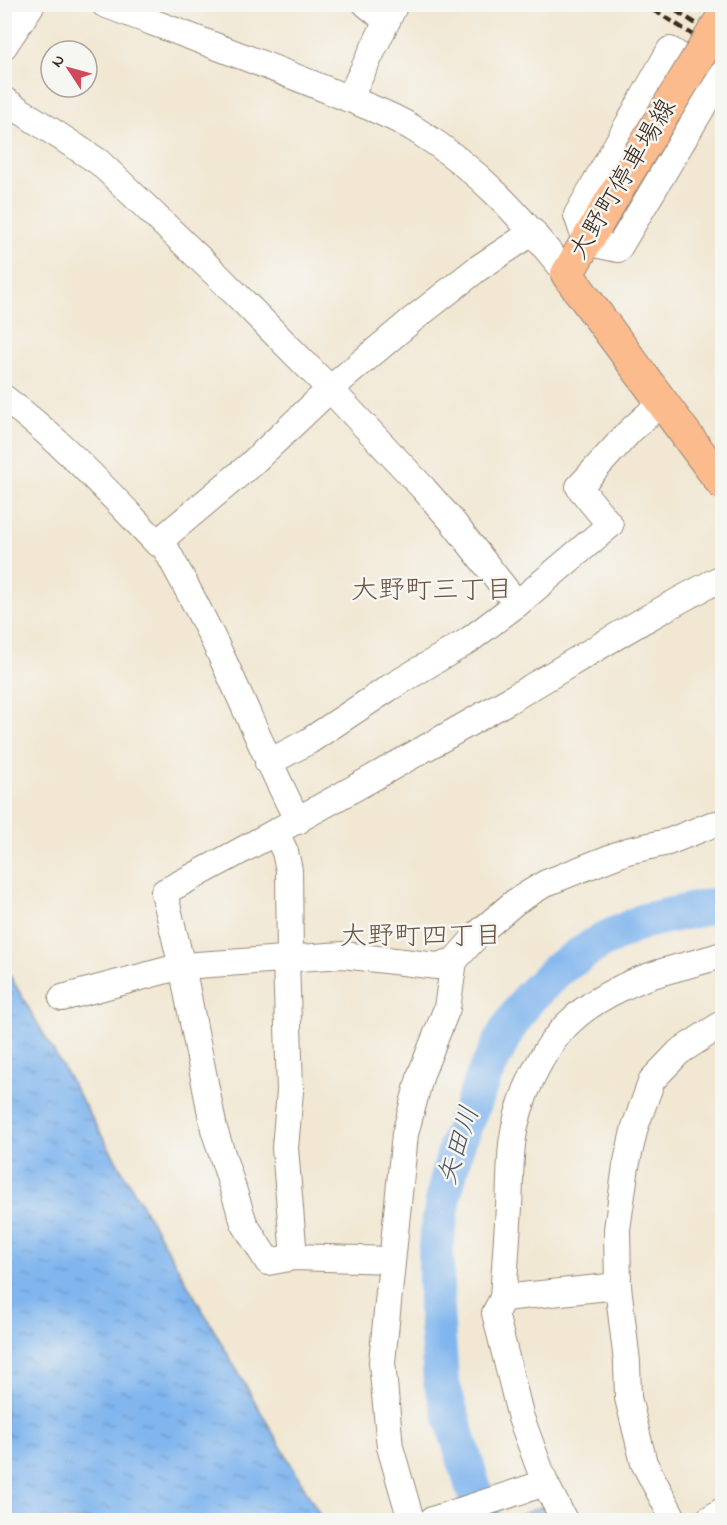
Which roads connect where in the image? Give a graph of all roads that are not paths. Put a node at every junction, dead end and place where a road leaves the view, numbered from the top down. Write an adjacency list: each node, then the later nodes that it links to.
1 (32, 4): 6 (street)
2 (104, 4): 7 (street)
3 (366, 4): 4 (street)
4 (391, 13): 7 (street)
5 (723, 18): 10 (main road, 大野町停車場線, bridge)
6 (4, 46)
7 (349, 99): 9 (street)
8 (4, 100): 12 (street)
9 (532, 231): 11 (street); 12 (street)
10 (586, 242): 10 (street); 11 (main road, 大野町停車場線)
11 (567, 274): 14 (main road, 大野町停車場線)
12 (330, 389): 16 (street); 18 (street)
13 (5, 399): 16 (street)
14 (663, 401): 15 (main road, 大野町停車場線); 18 (street)
15 (723, 483)
16 (161, 540): 19 (street)
17 (723, 578): 20 (street)
18 (517, 604): 19 (street)
19 (268, 763): 20 (street)
20 (298, 821): 22 (street)
21 (723, 824): 25 (street)
22 (276, 833): 24 (street); 26 (street)
23 (723, 955): 32 (street)
24 (288, 958): 25 (street); 26 (street); 29 (street)
25 (454, 961): 30 (street)
26 (182, 966): 27 (street); 29 (street)
27 (62, 998)
28 (723, 1024): 31 (street)
29 (294, 1257): 30 (street)
30 (391, 1260): 35 (street)
31 (618, 1286): 32 (street); 38 (street)
32 (503, 1298): 33 (street)
33 (541, 1485): 36 (street); 37 (street)
34 (723, 1511): 39 (street)
35 (411, 1521)
36 (432, 1521)
37 (564, 1521)
38 (674, 1521)
39 (708, 1521)

